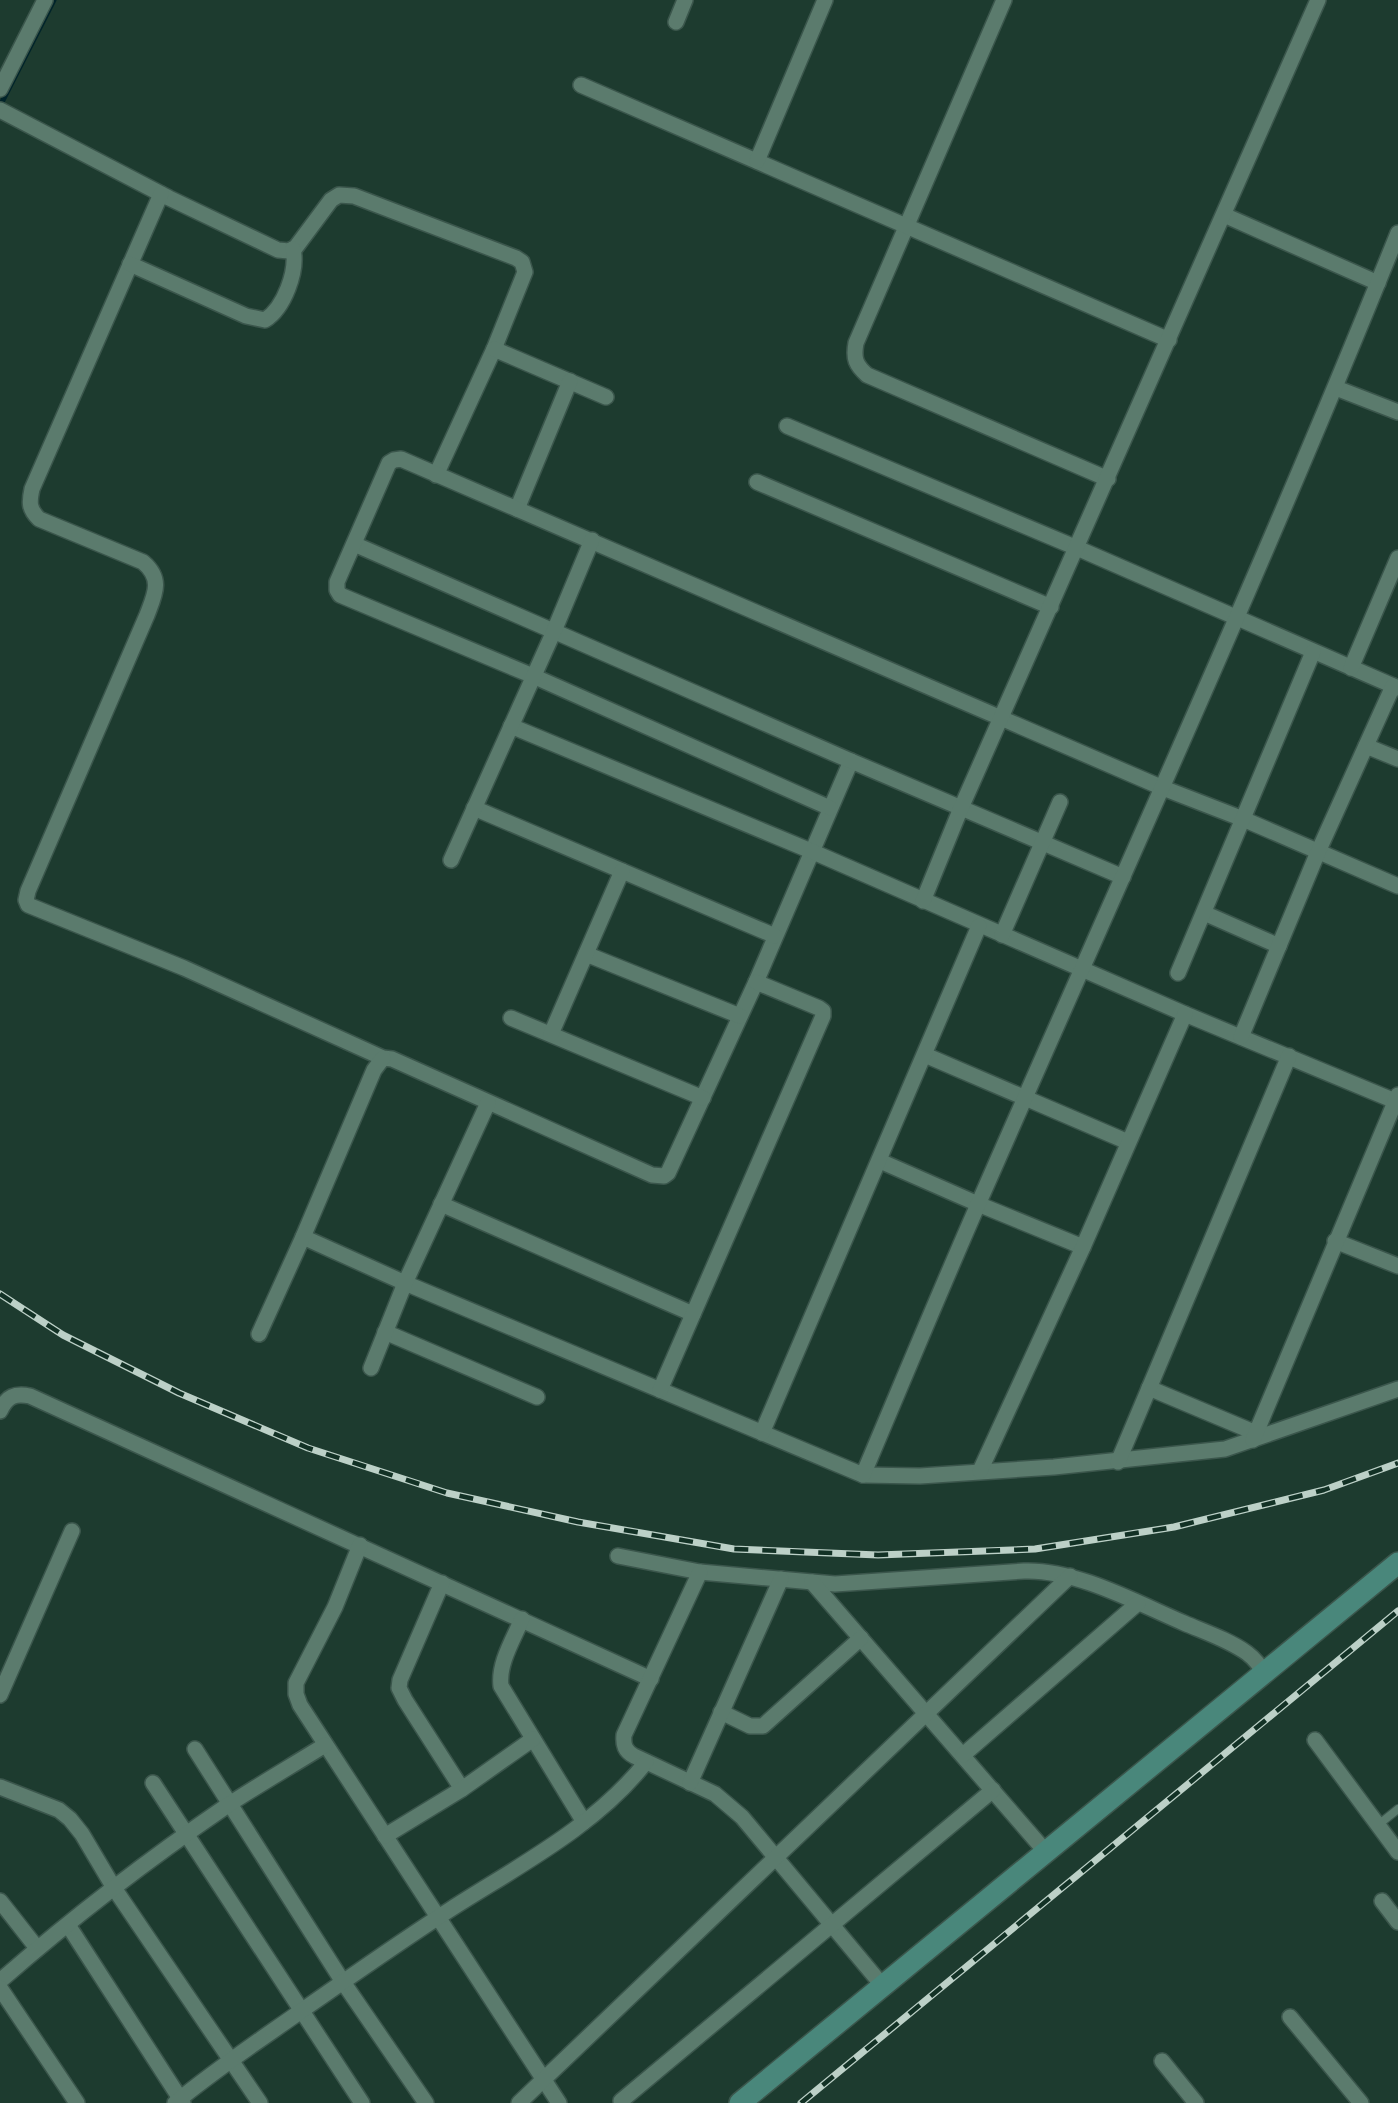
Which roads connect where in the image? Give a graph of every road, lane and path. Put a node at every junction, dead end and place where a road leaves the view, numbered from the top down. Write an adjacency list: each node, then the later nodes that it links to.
1 (45, 0): 7 (street)
2 (685, 0): 6 (street)
3 (825, 0): 10 (street)
4 (1004, 0): 13 (street)
5 (1318, 0): 12 (street)
6 (676, 22)
7 (1, 85)
8 (581, 85): 10 (street)
9 (5, 113): 11 (street)
10 (757, 161): 13 (street)
11 (161, 194): 15 (street); 16 (street)
12 (1224, 215): 17 (street); 18 (street)
13 (906, 225): 18 (street); 26 (street)
14 (1398, 233): 17 (street)
15 (293, 249): 16 (street); 19 (street)
16 (130, 264): 75 (street)
17 (1378, 283): 21 (street)
18 (1169, 340): 26 (street)
19 (494, 349): 20 (street); 25 (street)
20 (570, 381): 22 (street); 28 (street)
21 (1336, 388): 23 (street); 34 (street)
22 (606, 397)
23 (1398, 412)
24 (787, 426): 31 (street)
25 (436, 475): 28 (street); 30 (street)
26 (1108, 479): 31 (street)
27 (756, 482): 33 (street)
28 (517, 509): 29 (street)
29 (592, 540): 35 (street); 40 (street)
30 (354, 544): 35 (street); 38 (street)
31 (1077, 548): 33 (street); 34 (street)
32 (1398, 558): 37 (street)
33 (1051, 607): 40 (street)
34 (1236, 619): 36 (street); 45 (street)
35 (554, 631): 38 (street); 44 (street)
36 (1313, 652): 37 (street); 50 (street)
37 (1351, 668): 39 (street)
38 (533, 676): 41 (street); 48 (street)
39 (1396, 687): 42 (street)
40 (1002, 718): 45 (street); 49 (street)
41 (511, 726): 47 (street); 52 (street)
42 (1366, 746): 43 (street); 53 (street)
43 (1398, 759)
44 (851, 761): 48 (street); 49 (street)
45 (1163, 788): 50 (street); 56 (street)
46 (1060, 802): 51 (street)
47 (474, 808): 54 (street); 55 (street)
48 (830, 808): 52 (street)
49 (961, 808): 51 (street); 58 (street)
50 (1243, 819): 53 (street); 59 (street)
51 (1042, 843): 56 (street); 61 (street)
52 (811, 851): 58 (street); 62 (street)
53 (1318, 852): 57 (street); 63 (street)
54 (451, 860)
55 (622, 871): 62 (street); 64 (street)
56 (1123, 877): 65 (street)
57 (1398, 886)
58 (923, 901): 60 (street)
59 (1204, 913): 63 (street); 66 (street)
60 (979, 926): 61 (street); 73 (street)
61 (1002, 935): 65 (street)
62 (775, 936): 67 (street)
63 (1278, 946): 72 (street)
64 (586, 954): 69 (street); 71 (street)
65 (1082, 968): 68 (street); 77 (street)
66 (1178, 973)
67 (756, 982): 69 (street); 90 (street)
68 (1185, 1014): 72 (street); 81 (street)
69 (740, 1016): 76 (street)
70 (511, 1018): 71 (street)
71 (551, 1034): 76 (street)
72 (1240, 1036): 74 (street)
73 (925, 1055): 77 (street); 82 (street)
74 (1289, 1056): 78 (street); 94 (street)
75 (383, 1058): 79 (street); 85 (street)
76 (703, 1098): 79 (street)
77 (1024, 1098): 81 (street); 84 (street)
78 (1397, 1098): 80 (street)
79 (488, 1103): 83 (street)
80 (1393, 1121): 86 (street)
81 (1128, 1142): 87 (street)
82 (880, 1161): 84 (street); 99 (street)
83 (441, 1204): 89 (street); 90 (street)
84 (978, 1204): 87 (street); 103 (street)
85 (303, 1237): 89 (street); 92 (street)
86 (1335, 1241): 88 (street); 100 (street)
87 (1083, 1247): 102 (street)
88 (1398, 1266)
89 (405, 1283): 91 (street); 95 (street)
90 (693, 1314): 95 (street)
91 (385, 1332): 93 (street); 97 (street)
92 (259, 1334)
93 (371, 1368)
94 (1149, 1388): 100 (street); 101 (street)
95 (660, 1389): 99 (street)
96 (1398, 1389): 100 (street)
97 (537, 1397)
98 (0, 1411): 105 (street)
99 (762, 1433): 103 (street)
100 (1255, 1436): 101 (street)
101 (1118, 1462): 102 (street)
102 (980, 1471): 103 (street)
103 (863, 1475)
104 (72, 1531): 118 (street)
105 (360, 1545): 112 (street); 123 (street)
106 (618, 1556): 108 (street)
107 (1398, 1563): 116 (street)
108 (700, 1572): 110 (street); 117 (street)
109 (1070, 1576): 111 (street); 113 (street); 120 (street)
110 (781, 1579): 111 (street); 119 (street)
111 (812, 1582): 115 (street)
112 (442, 1583): 114 (street); 130 (street)
113 (1138, 1603): 116 (street); 125 (street)
114 (522, 1619): 117 (street); 121 (street)
115 (861, 1638): 119 (street); 120 (street)
116 (1264, 1674): 138 (street)
117 (651, 1679): 126 (street)
118 (0, 1695)
119 (722, 1712): 127 (street)
120 (926, 1713): 125 (street); 140 (street)
121 (533, 1739): 130 (street); 134 (street)
122 (1315, 1740): 135 (street)
123 (325, 1745): 132 (street); 137 (street)
124 (195, 1749): 132 (street)
125 (963, 1755): 131 (street)
126 (646, 1762): 127 (street); 134 (street)
127 (690, 1782): 140 (street)
128 (153, 1783): 136 (street)
129 (0, 1787): 141 (street)
130 (462, 1789): 137 (street)
131 (993, 1790): 138 (street); 146 (street)
132 (229, 1805): 136 (street); 150 (street)
133 (1398, 1809): 135 (lane)
134 (584, 1822): 144 (street)
135 (1378, 1825): 139 (street)
136 (186, 1836): 141 (street); 153 (street)
137 (385, 1836): 144 (street)
138 (1045, 1851): 151 (street)
139 (1398, 1852)
140 (775, 1857): 146 (street); 157 (street)
141 (114, 1888): 147 (street); 155 (street)
142 (0, 1901): 148 (street)
143 (1382, 1901): 145 (street)
144 (438, 1917): 150 (street); 157 (street)
145 (1398, 1922)
146 (832, 1924): 151 (street); 158 (street)
147 (68, 1925): 148 (street); 159 (street)
148 (38, 1948): 149 (street)
149 (0, 1981)
150 (343, 1982): 153 (street); 163 (street)
151 (882, 1985): 166 (street)
152 (0, 1988): 160 (street)
153 (303, 2010): 155 (street); 162 (street)
154 (1290, 2017): 168 (street)
155 (230, 2060): 159 (street); 161 (street)
156 (1162, 2061): 167 (street)
157 (544, 2080): 164 (street); 165 (street)
158 (621, 2101)
159 (179, 2102)
160 (77, 2103)
161 (260, 2103)
162 (362, 2103)
163 (426, 2103)
164 (519, 2103)
165 (559, 2103)
166 (740, 2103)
167 (1196, 2103)
168 (1361, 2103)

